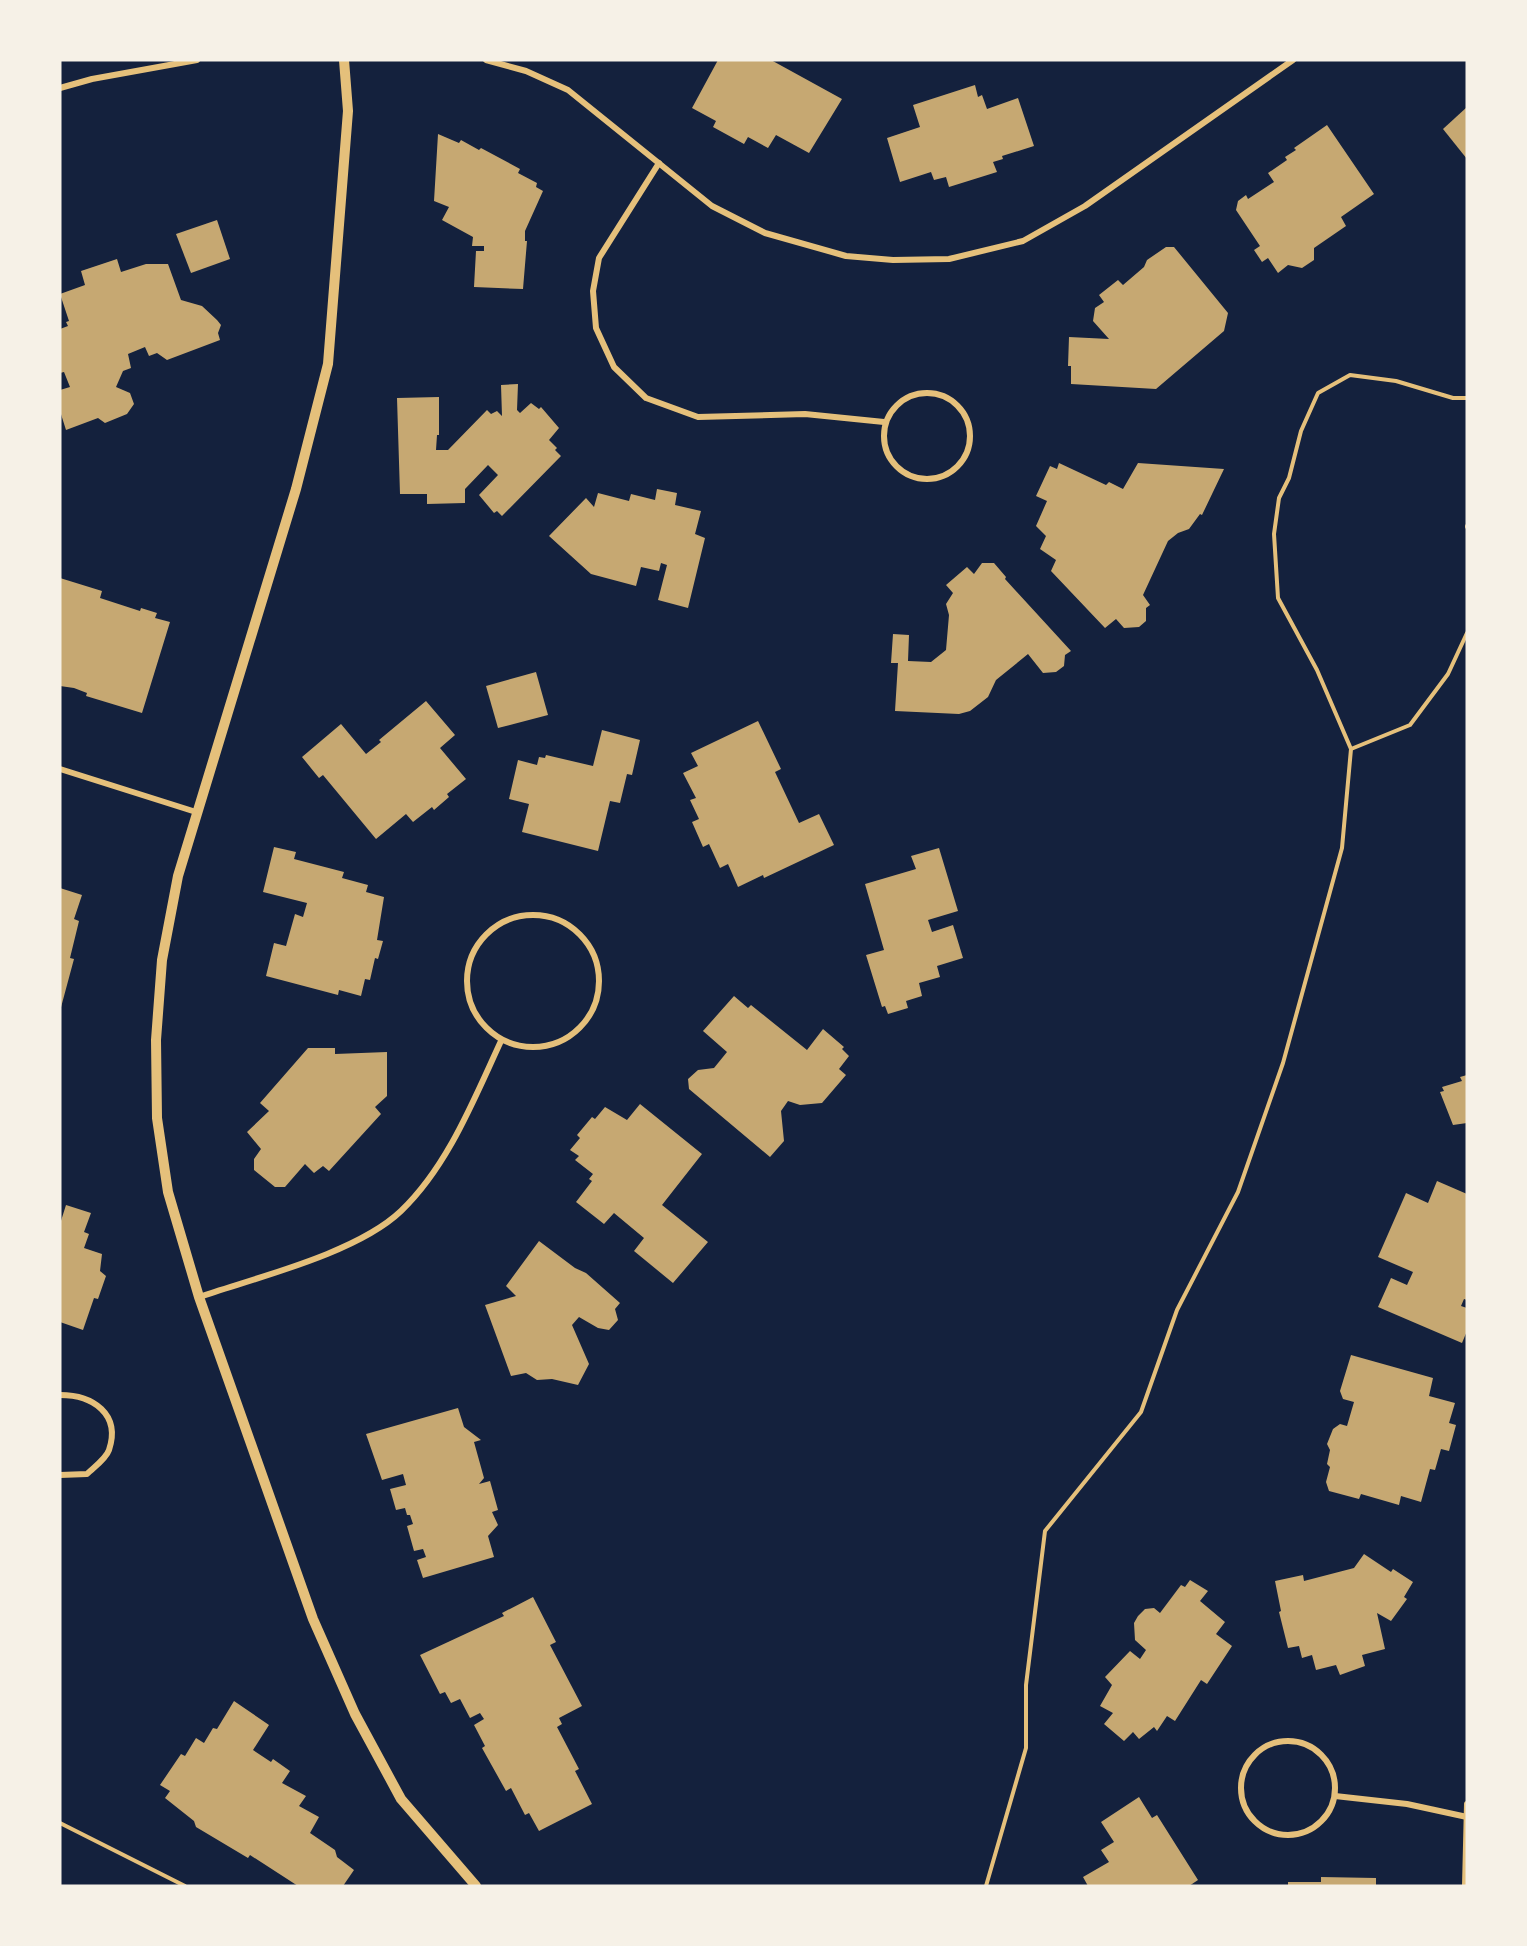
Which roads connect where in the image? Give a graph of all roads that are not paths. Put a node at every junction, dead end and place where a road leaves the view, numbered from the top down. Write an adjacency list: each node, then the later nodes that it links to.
1 (197, 60): 5 (street)
2 (344, 60): 9 (street)
3 (486, 60): 6 (street)
4 (1293, 60): 6 (street)
5 (60, 88)
6 (658, 163): 7 (street)
7 (884, 422): 7 (street)
8 (60, 769): 9 (street)
9 (196, 812): 11 (street)
10 (501, 1041): 10 (street); 11 (street)
11 (199, 1297): 17 (street)
12 (60, 1395): 13 (street)
13 (60, 1475)
14 (1335, 1796): 14 (street); 16 (street)
15 (1467, 1804): 16 (street)
16 (1466, 1816): 18 (street)
17 (476, 1886)
18 (1465, 1886)

